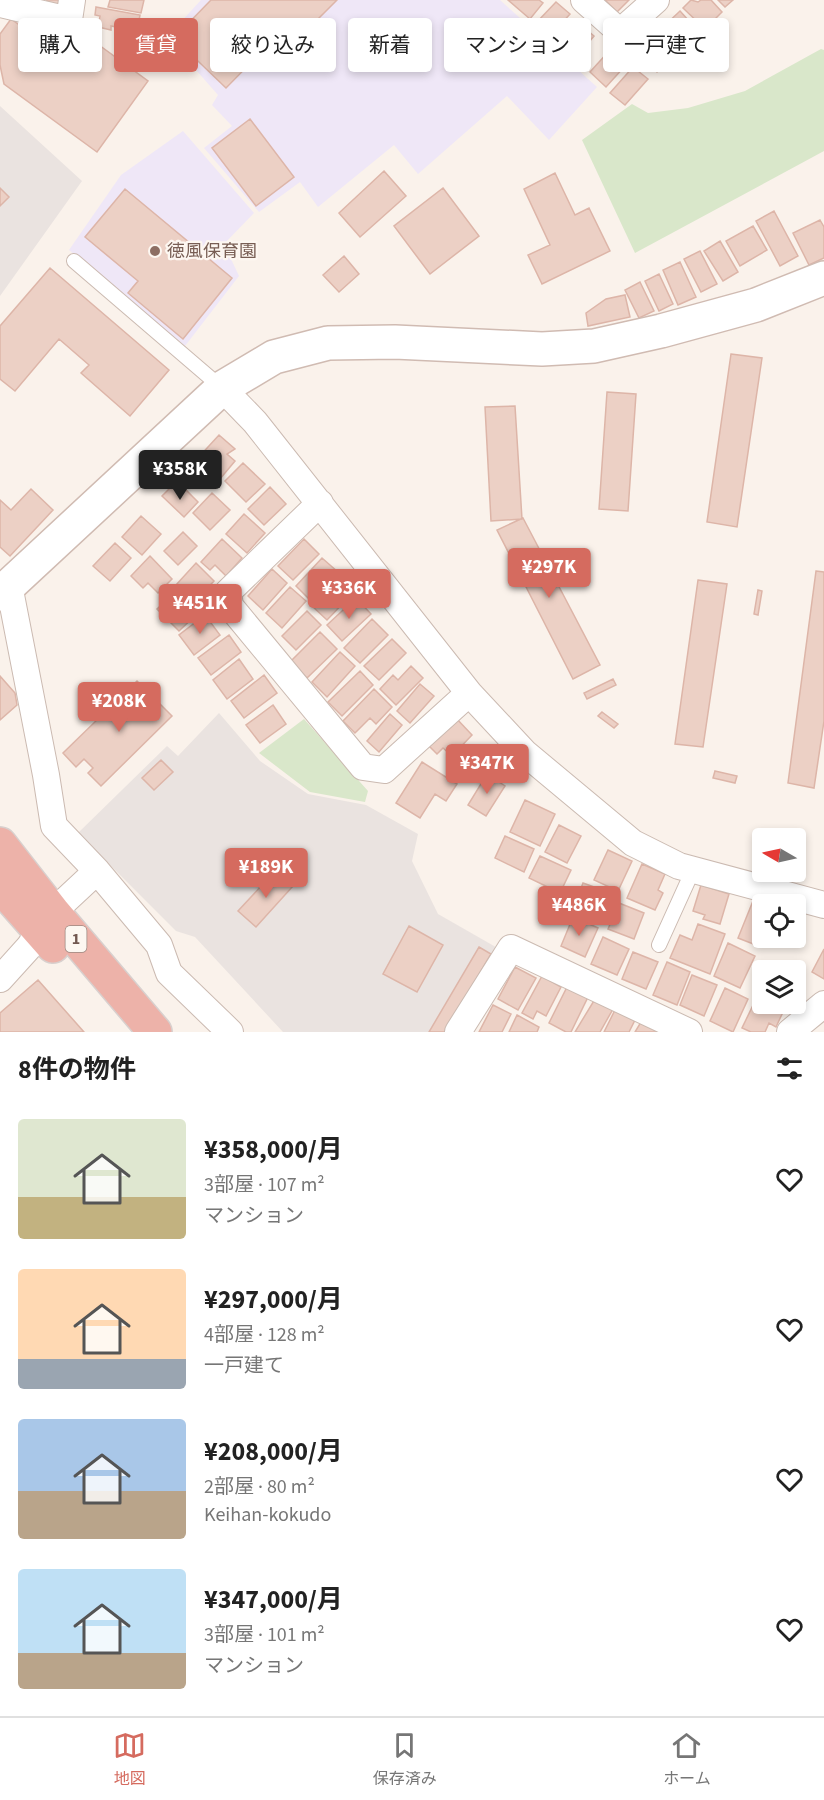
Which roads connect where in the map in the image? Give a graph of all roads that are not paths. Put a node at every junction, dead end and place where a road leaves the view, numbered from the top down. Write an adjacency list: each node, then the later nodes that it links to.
1 (72, 0): 4 (street)
2 (584, 0): 3 (street)
3 (656, 0)
4 (0, 4)
5 (74, 261): 7 (lane)
6 (824, 278): 7 (street)
7 (222, 388): 8 (street); 9 (street)
8 (320, 503): 10 (street); 10 (street)
9 (4, 590): 13 (street)
10 (469, 693): 12 (street)
11 (0, 844): 16 (highway, 1)
12 (693, 870): 15 (street); 17 (lane)
13 (97, 871): 16 (street); 22 (street)
14 (0, 886): 16 (highway, 1)
15 (824, 905)
16 (46, 922): 18 (street); 20 (highway, 1); 21 (highway, 1)
17 (659, 945)
18 (0, 979)
19 (824, 1004): 25 (street)
20 (127, 1032)
21 (155, 1032)
22 (230, 1032)
23 (458, 1032): 24 (street)
24 (688, 1032)
25 (790, 1032)

